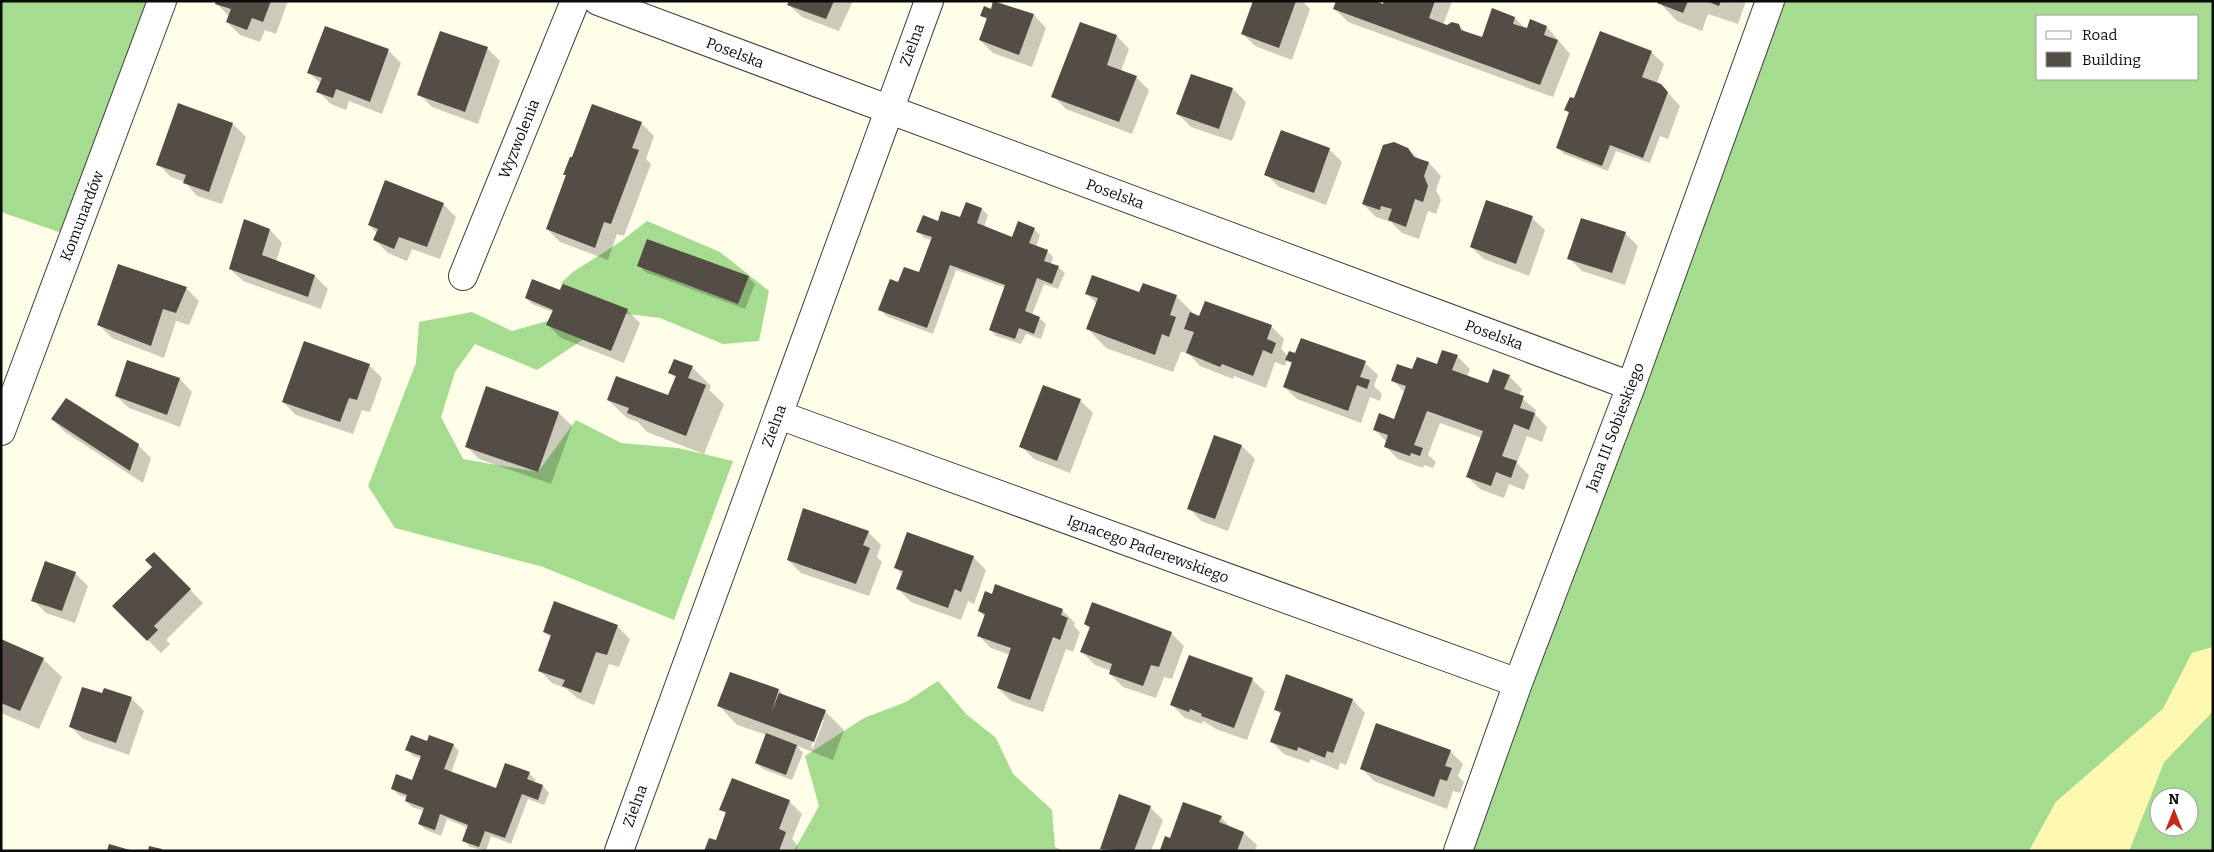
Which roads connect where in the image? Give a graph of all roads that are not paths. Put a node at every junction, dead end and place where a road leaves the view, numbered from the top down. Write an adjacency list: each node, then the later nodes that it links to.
1 (162, 1): 10 (street, Komunardów)
2 (574, 1): 7 (street, Wyzwolenia)
3 (598, 1): 6 (street, Poselska)
4 (929, 1): 6 (street, Zielna)
5 (1770, 1): 8 (street, Jana III Sobieskiego)
6 (888, 110): 8 (street, Poselska); 9 (street, Zielna)
7 (463, 276)
8 (1632, 386): 11 (street, Jana III Sobieskiego)
9 (779, 414): 11 (street, Ignacego Paderewskiego); 12 (street, Zielna)
10 (1, 432)
11 (1518, 682): 13 (street, Jana III Sobieskiego)
12 (619, 851)
13 (1458, 851)

